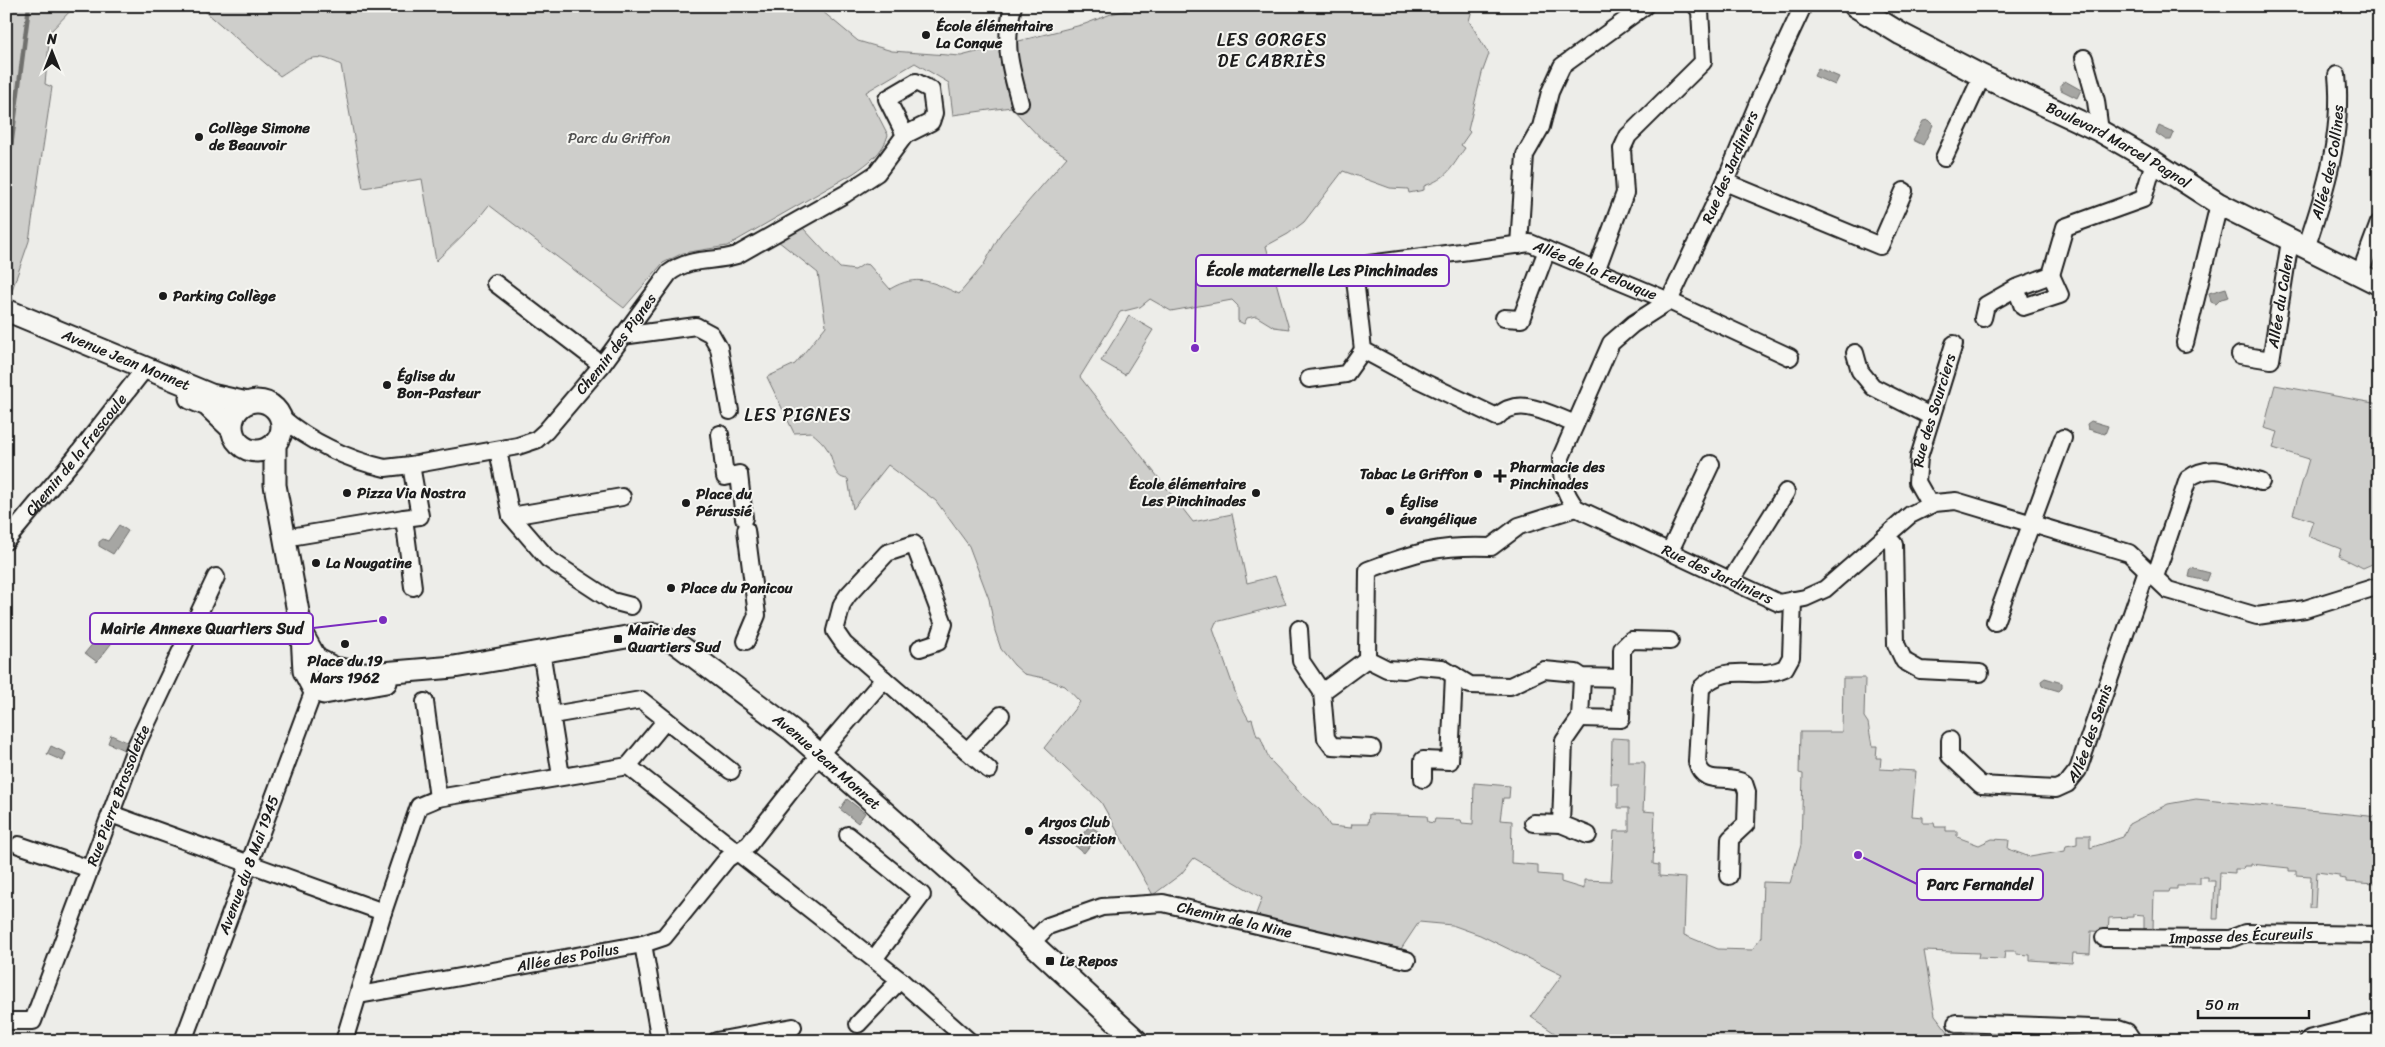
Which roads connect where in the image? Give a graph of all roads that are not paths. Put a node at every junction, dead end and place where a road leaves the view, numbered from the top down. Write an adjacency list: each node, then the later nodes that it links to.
1 (1013, 6): 9 (street)
2 (1645, 6): 18 (street)
3 (1696, 6): 21 (street)
4 (1803, 6): 14 (street, Rue des Jardiniers)
5 (1855, 6): 8 (street, Boulevard Marcel Pagnol)
6 (2084, 58): 10 (street)
7 (2337, 75): 19 (street, Allée des Collines)
8 (1982, 76): 10 (street, Boulevard Marcel Pagnol); 12 (street)
9 (1020, 103)
10 (2100, 131): 13 (street, Boulevard Marcel Pagnol)
11 (905, 135): 30 (street, Chemin des Pignes)
12 (1944, 158)
13 (2154, 162): 16 (street, Boulevard Marcel Pagnol); 28 (street)
14 (1725, 182): 15 (street); 25 (street, Rue des Jardiniers)
15 (1904, 191)
16 (2219, 204): 19 (street, Boulevard Marcel Pagnol); 31 (street)
17 (2379, 223): 22 (street)
18 (1519, 245): 20 (street, Allée de la Felouque); 33 (street, Allée de la Felouque)
19 (2298, 245): 22 (street, Boulevard Marcel Pagnol); 35 (street, Allée du Calen)
20 (1547, 250): 21 (street, Allée de la Felouque); 27 (street)
21 (1596, 271): 25 (street, Allée de la Felouque)
22 (2360, 274): 24 (street, Boulevard Marcel Pagnol)
23 (495, 283): 37 (street)
24 (2379, 284)
25 (1669, 301): 36 (street, Allée de la Felouque); 44 (street, Rue des Jardiniers)
26 (6, 310): 38 (street, Avenue Jean Monnet)
27 (1504, 318)
28 (1983, 318)
29 (6, 323): 38 (street, Avenue Jean Monnet)
30 (622, 336): 37 (street, Chemin des Pignes); 41 (street)
31 (2185, 342)
32 (1954, 344): 42 (street, Rue des Sourciers)
33 (1363, 350): 39 (street); 44 (street)
34 (1856, 353): 42 (street)
35 (2240, 355)
36 (1790, 357)
37 (602, 365): 50 (street, Chemin des Pignes)
38 (142, 371): 40 (street, Avenue Jean Monnet); 45 (street, Avenue Jean Monnet); 67 (street, Chemin de la Frescoule)
39 (1309, 379)
40 (247, 402): 43 (street); 45 (street)
41 (730, 411)
42 (1930, 416): 59 (street, Rue des Sourciers)
43 (281, 417): 46 (street, Chemin des Pignes); 49 (street)
44 (1576, 424): 57 (street, Rue des Jardiniers)
45 (231, 428): 51 (street)
46 (300, 434): 49 (street); 53 (street, Chemin des Pignes)
47 (720, 434): 79 (street)
48 (2063, 438): 64 (street)
49 (277, 442): 51 (street); 55 (street)
50 (498, 450): 53 (street, Chemin des Pignes); 61 (street)
51 (253, 452): 55 (street)
52 (1711, 464): 68 (street)
53 (411, 465): 62 (street)
54 (2261, 482): 69 (street, Allée des Semis)
55 (275, 486): 66 (street)
56 (1786, 492): 71 (street)
57 (1566, 495): 60 (street, Rue des Jardiniers); 63 (street)
58 (622, 497): 61 (street)
59 (1930, 505): 64 (street, Rue des Jardiniers); 65 (street, Rue des Jardiniers)
60 (1576, 508): 63 (street); 68 (street, Rue des Jardiniers)
61 (511, 516): 75 (street)
62 (404, 518): 66 (street); 73 (street)
63 (1538, 519): 83 (street)
64 (2031, 524): 69 (street, Rue des Jardiniers); 76 (street)
65 (1885, 537): 74 (street, Rue des Jardiniers); 86 (street)
66 (284, 538): 78 (street)
67 (6, 541)
68 (1670, 551): 71 (street, Rue des Jardiniers)
69 (2151, 573): 72 (street, Rue des Jardiniers); 99 (street, Allée des Semis)
70 (216, 577): 109 (street, Rue Pierre Brossolette)
71 (1731, 580): 74 (street, Rue des Jardiniers)
72 (2379, 586)
73 (413, 587)
74 (1793, 600): 118 (street)
75 (631, 606)
76 (1995, 622)
77 (1299, 629): 93 (street)
78 (302, 634): 82 (street); 92 (street)
79 (746, 641)
80 (1670, 641): 90 (street)
81 (920, 648): 91 (street)
82 (316, 659): 87 (street, Avenue Jean Monnet); 92 (street)
83 (1367, 659): 88 (street); 93 (street)
84 (543, 663): 95 (street)
85 (454, 667): 87 (street, Avenue Jean Monnet); 92 (street, Avenue Jean Monnet); 102 (street, Avenue Jean Monnet)
86 (1980, 673)
87 (370, 674): 92 (street)
88 (1454, 675): 89 (street); 107 (street)
89 (1582, 677): 90 (street); 97 (street)
90 (1622, 678): 97 (street)
91 (884, 679): 101 (street); 102 (street, Allée des Poilus)
92 (314, 690): 116 (street, Avenue du 8 Mai 1945)
93 (1322, 692): 100 (street)
94 (424, 702): 108 (street)
95 (552, 715): 98 (street); 106 (street)
96 (1000, 715): 101 (street)
97 (1580, 718): 111 (street)
98 (666, 720): 103 (street); 105 (street)
99 (1950, 740)
100 (1372, 748)
101 (967, 751): 104 (street)
102 (819, 755): 115 (street, Allée des Poilus); 122 (street, Avenue Jean Monnet)
103 (628, 766): 106 (street); 115 (street)
104 (989, 770)
105 (731, 771)
106 (561, 776): 108 (street)
107 (1423, 779)
108 (438, 798): 119 (street)
109 (111, 814): 116 (street); 117 (street, Rue Pierre Brossolette)
110 (1533, 823): 111 (street)
111 (1561, 824): 113 (street)
112 (848, 835): 124 (street)
113 (1588, 835)
114 (19, 845): 117 (street)
115 (738, 853): 123 (street, Allée des Poilus); 124 (street)
116 (250, 864): 119 (street); 133 (street, Avenue du 8 Mai 1945)
117 (90, 869): 128 (street, Rue Pierre Brossolette)
118 (1729, 876)
119 (382, 912): 127 (street)
120 (2379, 935): 121 (street, Impasse des Écureuils)
121 (2104, 938)
122 (1031, 943): 125 (street, Chemin de la Nine); 138 (street, Avenue Jean Monnet)
123 (643, 944): 127 (street, Allée des Poilus); 135 (street)
124 (874, 959): 126 (street)
125 (1407, 960)
126 (900, 980): 130 (street); 137 (street)
127 (359, 995): 134 (street)
128 (6, 1021)
129 (1956, 1023): 139 (street)
130 (858, 1024)
131 (2379, 1024): 140 (street)
132 (793, 1027): 136 (street)
133 (184, 1041)
134 (344, 1041)
135 (660, 1041)
136 (716, 1041)
137 (969, 1041)
138 (1137, 1041)
139 (2134, 1041)
140 (2311, 1041)

